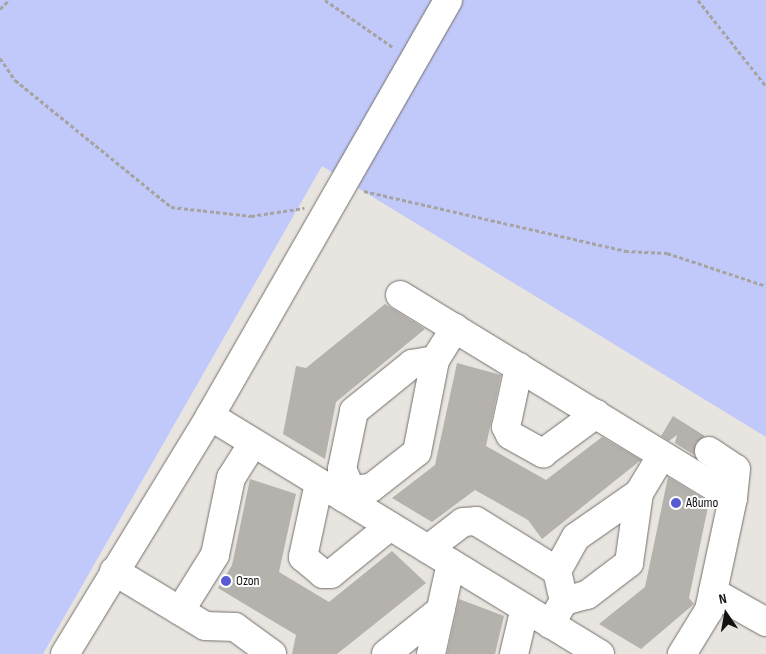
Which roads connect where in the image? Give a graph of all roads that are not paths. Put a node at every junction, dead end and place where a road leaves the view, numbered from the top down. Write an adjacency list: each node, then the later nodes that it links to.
1 (448, 0): 7 (street)
2 (400, 295): 3 (street)
3 (455, 328): 4 (street); 5 (street)
4 (435, 360): 13 (street); 13 (street)
5 (519, 367): 6 (street); 6 (street)
6 (596, 414): 10 (street)
7 (210, 416): 8 (street); 18 (street)
8 (253, 443): 11 (street); 24 (street)
9 (709, 451): 14 (street)
10 (662, 455): 12 (street); 14 (street)
11 (319, 483): 13 (street); 15 (street)
12 (639, 492): 19 (street); 21 (street)
13 (348, 494): 15 (street)
14 (733, 498): 20 (street)
15 (390, 526): 16 (street)
16 (428, 549): 17 (street); 19 (street)
17 (451, 563): 22 (street); 23 (street)
18 (114, 571): 24 (street); 28 (street)
19 (557, 571): 21 (street)
20 (713, 592): 25 (street); 33 (street)
21 (564, 601): 26 (street)
22 (525, 608): 26 (street); 32 (street)
23 (441, 610): 30 (street); 31 (street)
24 (180, 611): 29 (street)
25 (766, 622)
26 (550, 624): 27 (street)
27 (596, 653)
28 (66, 654)
29 (272, 654)
30 (386, 654)
31 (431, 654)
32 (514, 654)
33 (682, 654)

